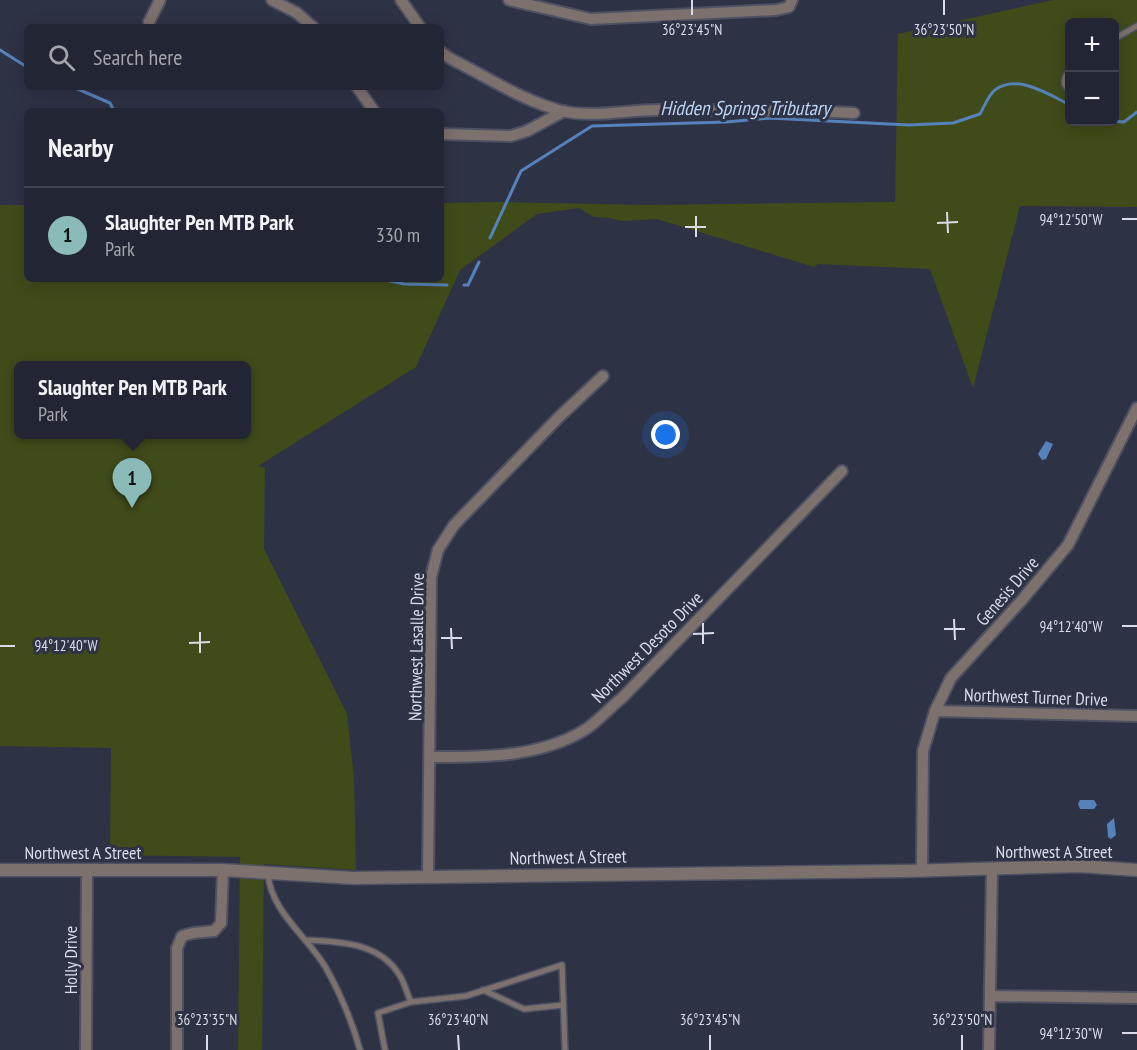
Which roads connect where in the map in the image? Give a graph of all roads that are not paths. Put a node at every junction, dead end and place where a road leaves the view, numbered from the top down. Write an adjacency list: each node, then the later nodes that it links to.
1 (160, 0): 6 (street)
2 (272, 0): 7 (street)
3 (401, 0): 8 (street)
4 (509, 0): 5 (street)
5 (792, 0)
6 (149, 22)
7 (310, 24)
8 (418, 24)
9 (1137, 26): 10 (lane)
10 (1119, 36)
11 (444, 54): 14 (street)
12 (359, 90): 13 (street)
13 (372, 108)
14 (564, 111): 15 (street); 16 (street)
15 (854, 113)
16 (444, 134)
17 (603, 376): 22 (street, Northwest Lasalle Drive)
18 (1137, 408): 20 (street, Genesis Drive)
19 (842, 471): 22 (street, Northwest Desoto Drive)
20 (935, 711): 21 (street, Northwest Turner Drive); 27 (street, Genesis Drive)
21 (1137, 716)
22 (430, 758): 30 (street, Northwest Lasalle Drive)
23 (992, 869): 27 (street, Northwest A Street); 28 (street, Northwest A Street); 33 (street)
24 (0, 870): 25 (street, Northwest A Street)
25 (87, 870): 26 (street, Northwest A Street); 37 (street, Holly Drive)
26 (223, 870): 29 (street, Northwest A Street); 38 (street)
27 (922, 870): 30 (street, Northwest A Street)
28 (1137, 870)
29 (268, 874): 30 (street, Northwest A Street); 31 (lane)
30 (429, 877)
31 (305, 940): 35 (lane); 39 (lane)
32 (483, 990): 35 (lane); 36 (lane); 36 (lane)
33 (990, 996): 34 (street); 42 (street)
34 (1137, 998)
35 (411, 1002): 40 (lane)
36 (563, 1005): 41 (lane)
37 (86, 1050)
38 (177, 1050)
39 (360, 1050)
40 (385, 1050)
41 (565, 1050)
42 (989, 1050)

